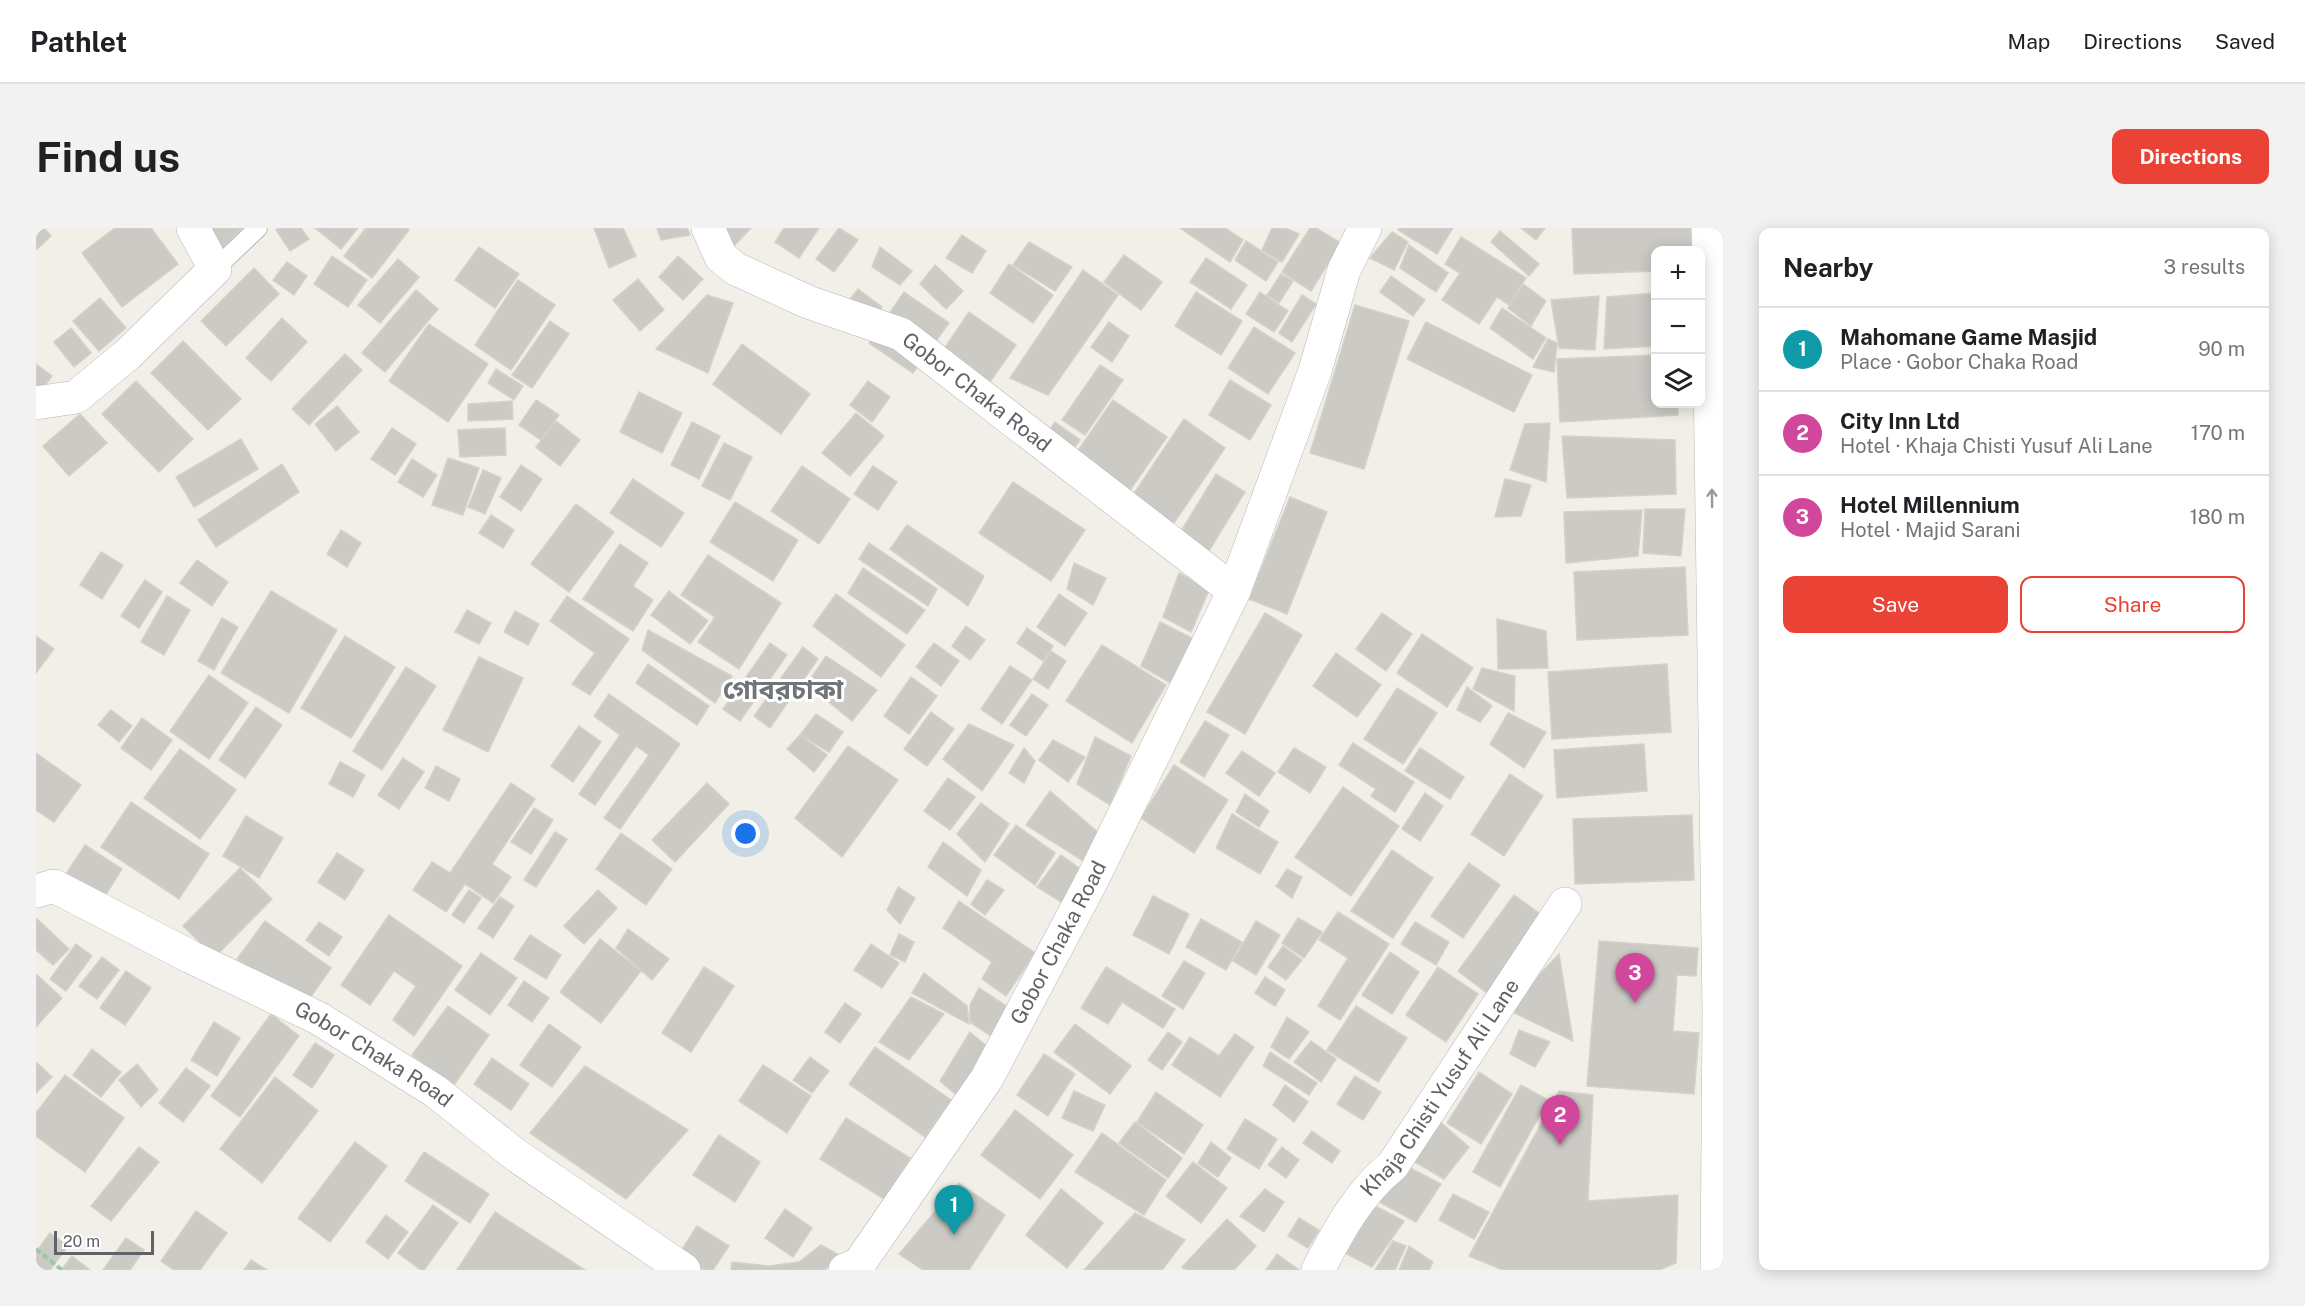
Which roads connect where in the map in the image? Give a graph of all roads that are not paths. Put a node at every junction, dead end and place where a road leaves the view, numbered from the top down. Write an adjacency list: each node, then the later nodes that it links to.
1 (192, 228): 6 (street)
2 (258, 228): 6 (lane)
3 (708, 228): 8 (street, Gobor Chaka Road)
4 (1365, 228): 8 (street, Gobor Chaka Road)
5 (1708, 228): 14 (street, one-way to 5)
6 (215, 269): 7 (street)
7 (36, 403)
8 (1234, 591): 11 (street, Gobor Chaka Road)
9 (36, 891): 12 (street, Gobor Chaka Road)
10 (1565, 904): 13 (street, Khaja Chisti Yusuf Ali Lane)
11 (857, 1268)
12 (684, 1270)
13 (1318, 1270)
14 (1718, 1270)

